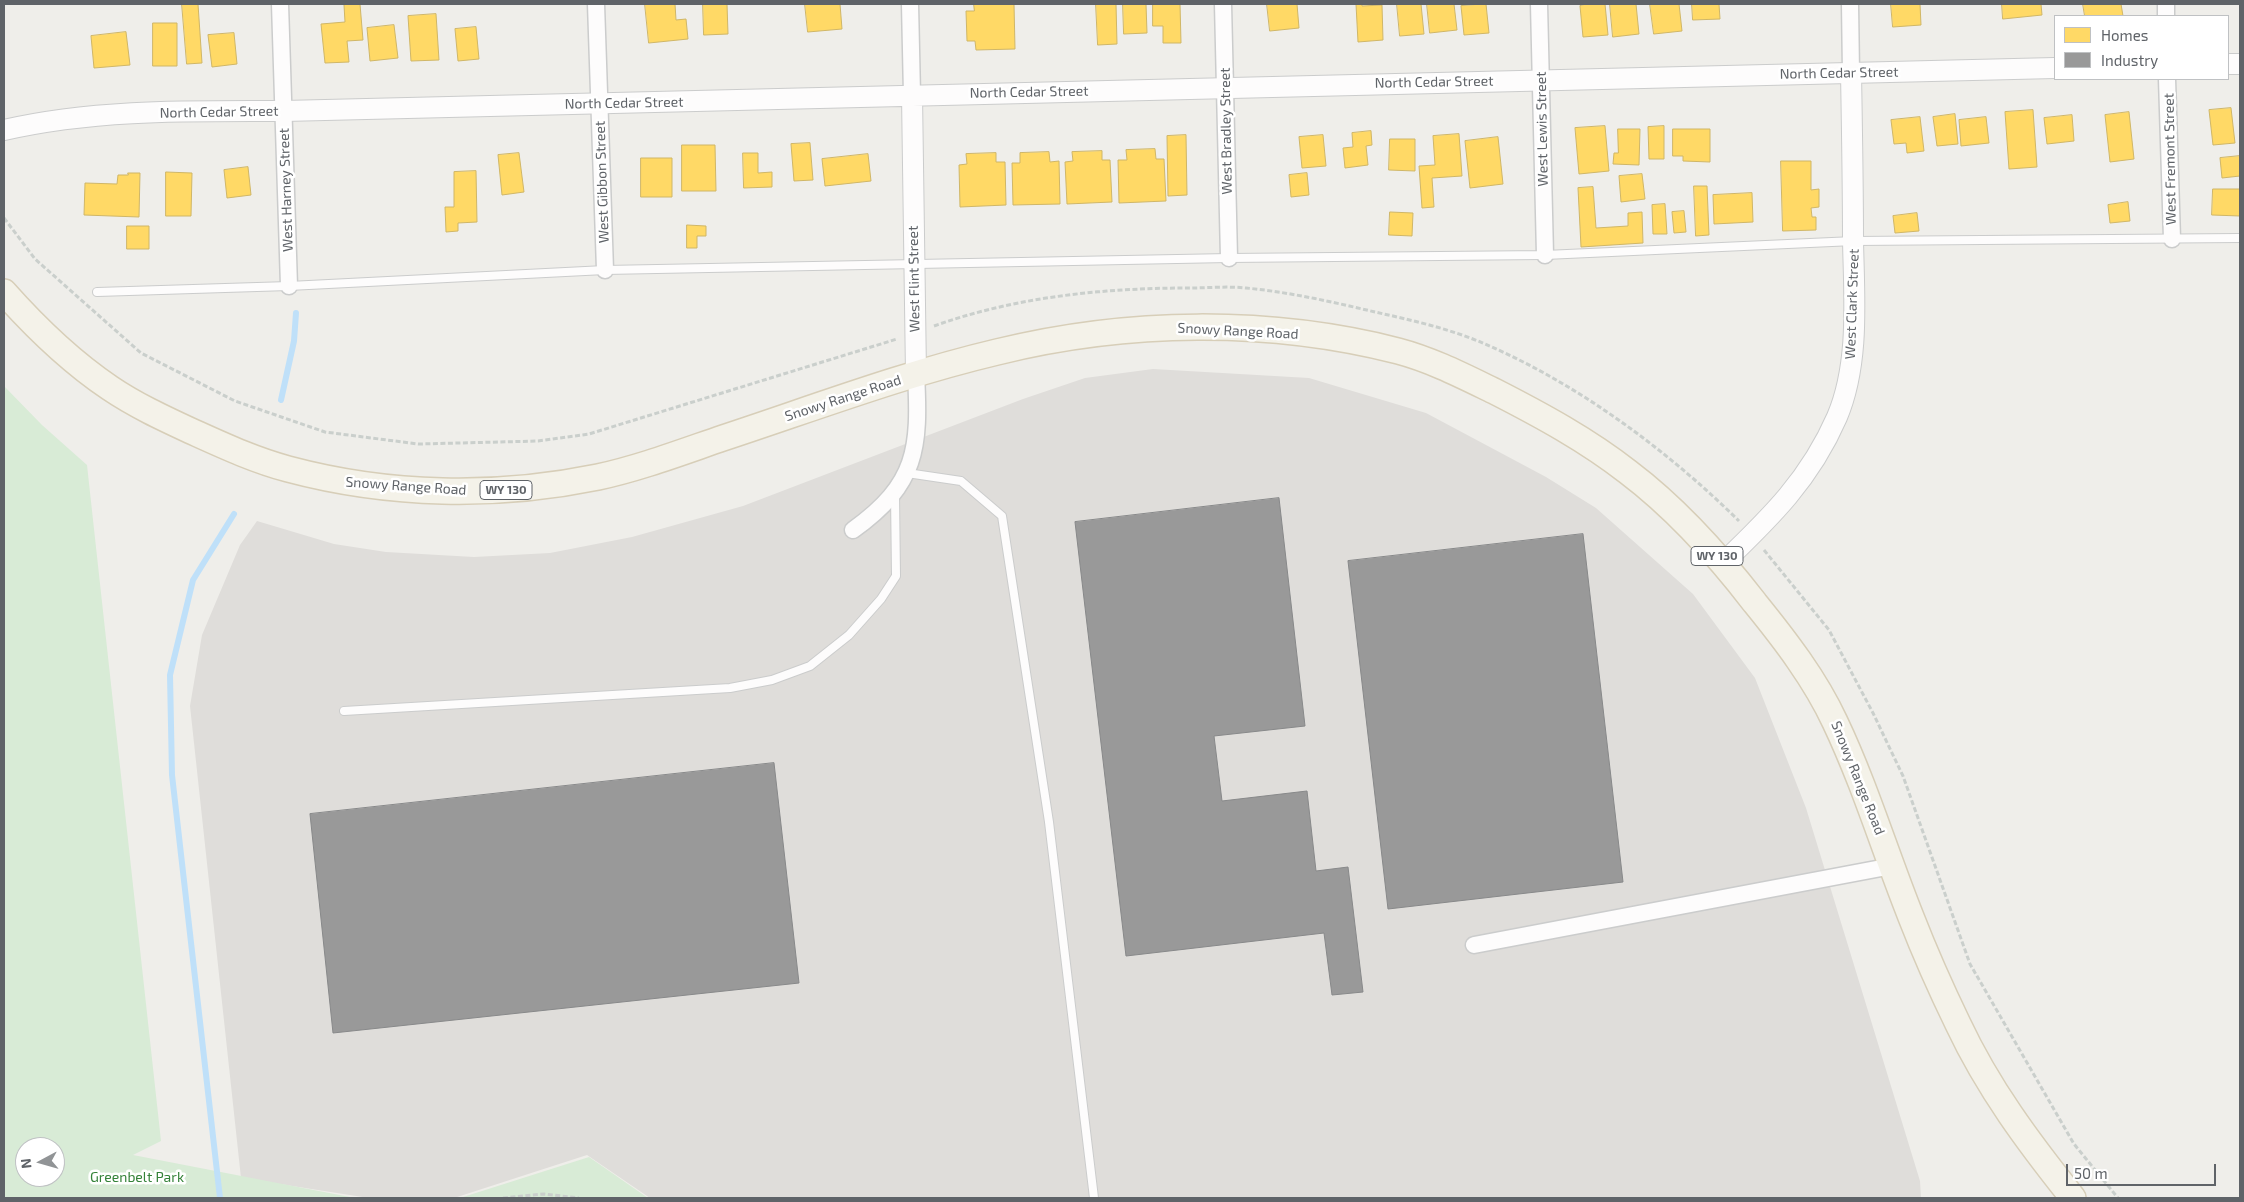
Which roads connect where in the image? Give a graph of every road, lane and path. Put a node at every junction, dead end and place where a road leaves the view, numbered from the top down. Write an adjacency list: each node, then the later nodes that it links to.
1 (280, 4): 14 (street, West Harney Street)
2 (596, 4): 13 (street, West Gibbon Street)
3 (910, 4): 12 (street, West Flint Street)
4 (1223, 4): 11 (street, West Bradley Street)
5 (1539, 4): 9 (street, West Lewis Street)
6 (1850, 4): 8 (street, West Clark Street)
7 (2054, 68): 8 (street, North Cedar Street)
8 (1851, 73): 9 (street, North Cedar Street); 19 (street, West Clark Street)
9 (1540, 80): 11 (street, North Cedar Street); 20 (street, West Lewis Street)
10 (2168, 80): 18 (street, West Fremont Street)
11 (1225, 87): 12 (street, North Cedar Street); 21 (street, West Bradley Street)
12 (912, 95): 13 (street, North Cedar Street); 22 (street, West Flint Street)
13 (599, 103): 14 (street, North Cedar Street); 23 (street, West Gibbon Street)
14 (284, 111): 15 (street, North Cedar Street); 24 (street, West Harney Street)
15 (4, 130)
16 (4, 218): 27 (path)
17 (2240, 238): 18 (lane)
18 (2172, 239): 19 (lane)
19 (1854, 241): 20 (lane); 32 (street, West Clark Street)
20 (1545, 255): 21 (lane)
21 (1228, 258): 22 (lane)
22 (914, 263): 23 (lane); 27 (street, West Flint Street)
23 (605, 270): 24 (lane)
24 (289, 286): 26 (lane)
25 (4, 292): 28 (main road, Snowy Range Road / WY 130)
26 (96, 292)
27 (915, 333): 28 (street, West Flint Street); 32 (path)
28 (916, 374): 29 (street, West Flint Street); 33 (main road, Snowy Range Road / WY 130)
29 (907, 473): 30 (street, West Flint Street); 39 (lane)
30 (895, 492): 31 (street, West Flint Street); 34 (lane)
31 (853, 530)
32 (1752, 535): 33 (street, West Clark Street); 41 (path)
33 (1723, 562): 35 (main road, Snowy Range Road / WY 130)
34 (344, 710)
35 (1892, 866): 36 (street); 40 (main road, Snowy Range Road / WY 130)
36 (1474, 945)
37 (503, 1198): 38 (path)
38 (579, 1198)
39 (1094, 1198)
40 (2073, 1198)
41 (2118, 1198)

